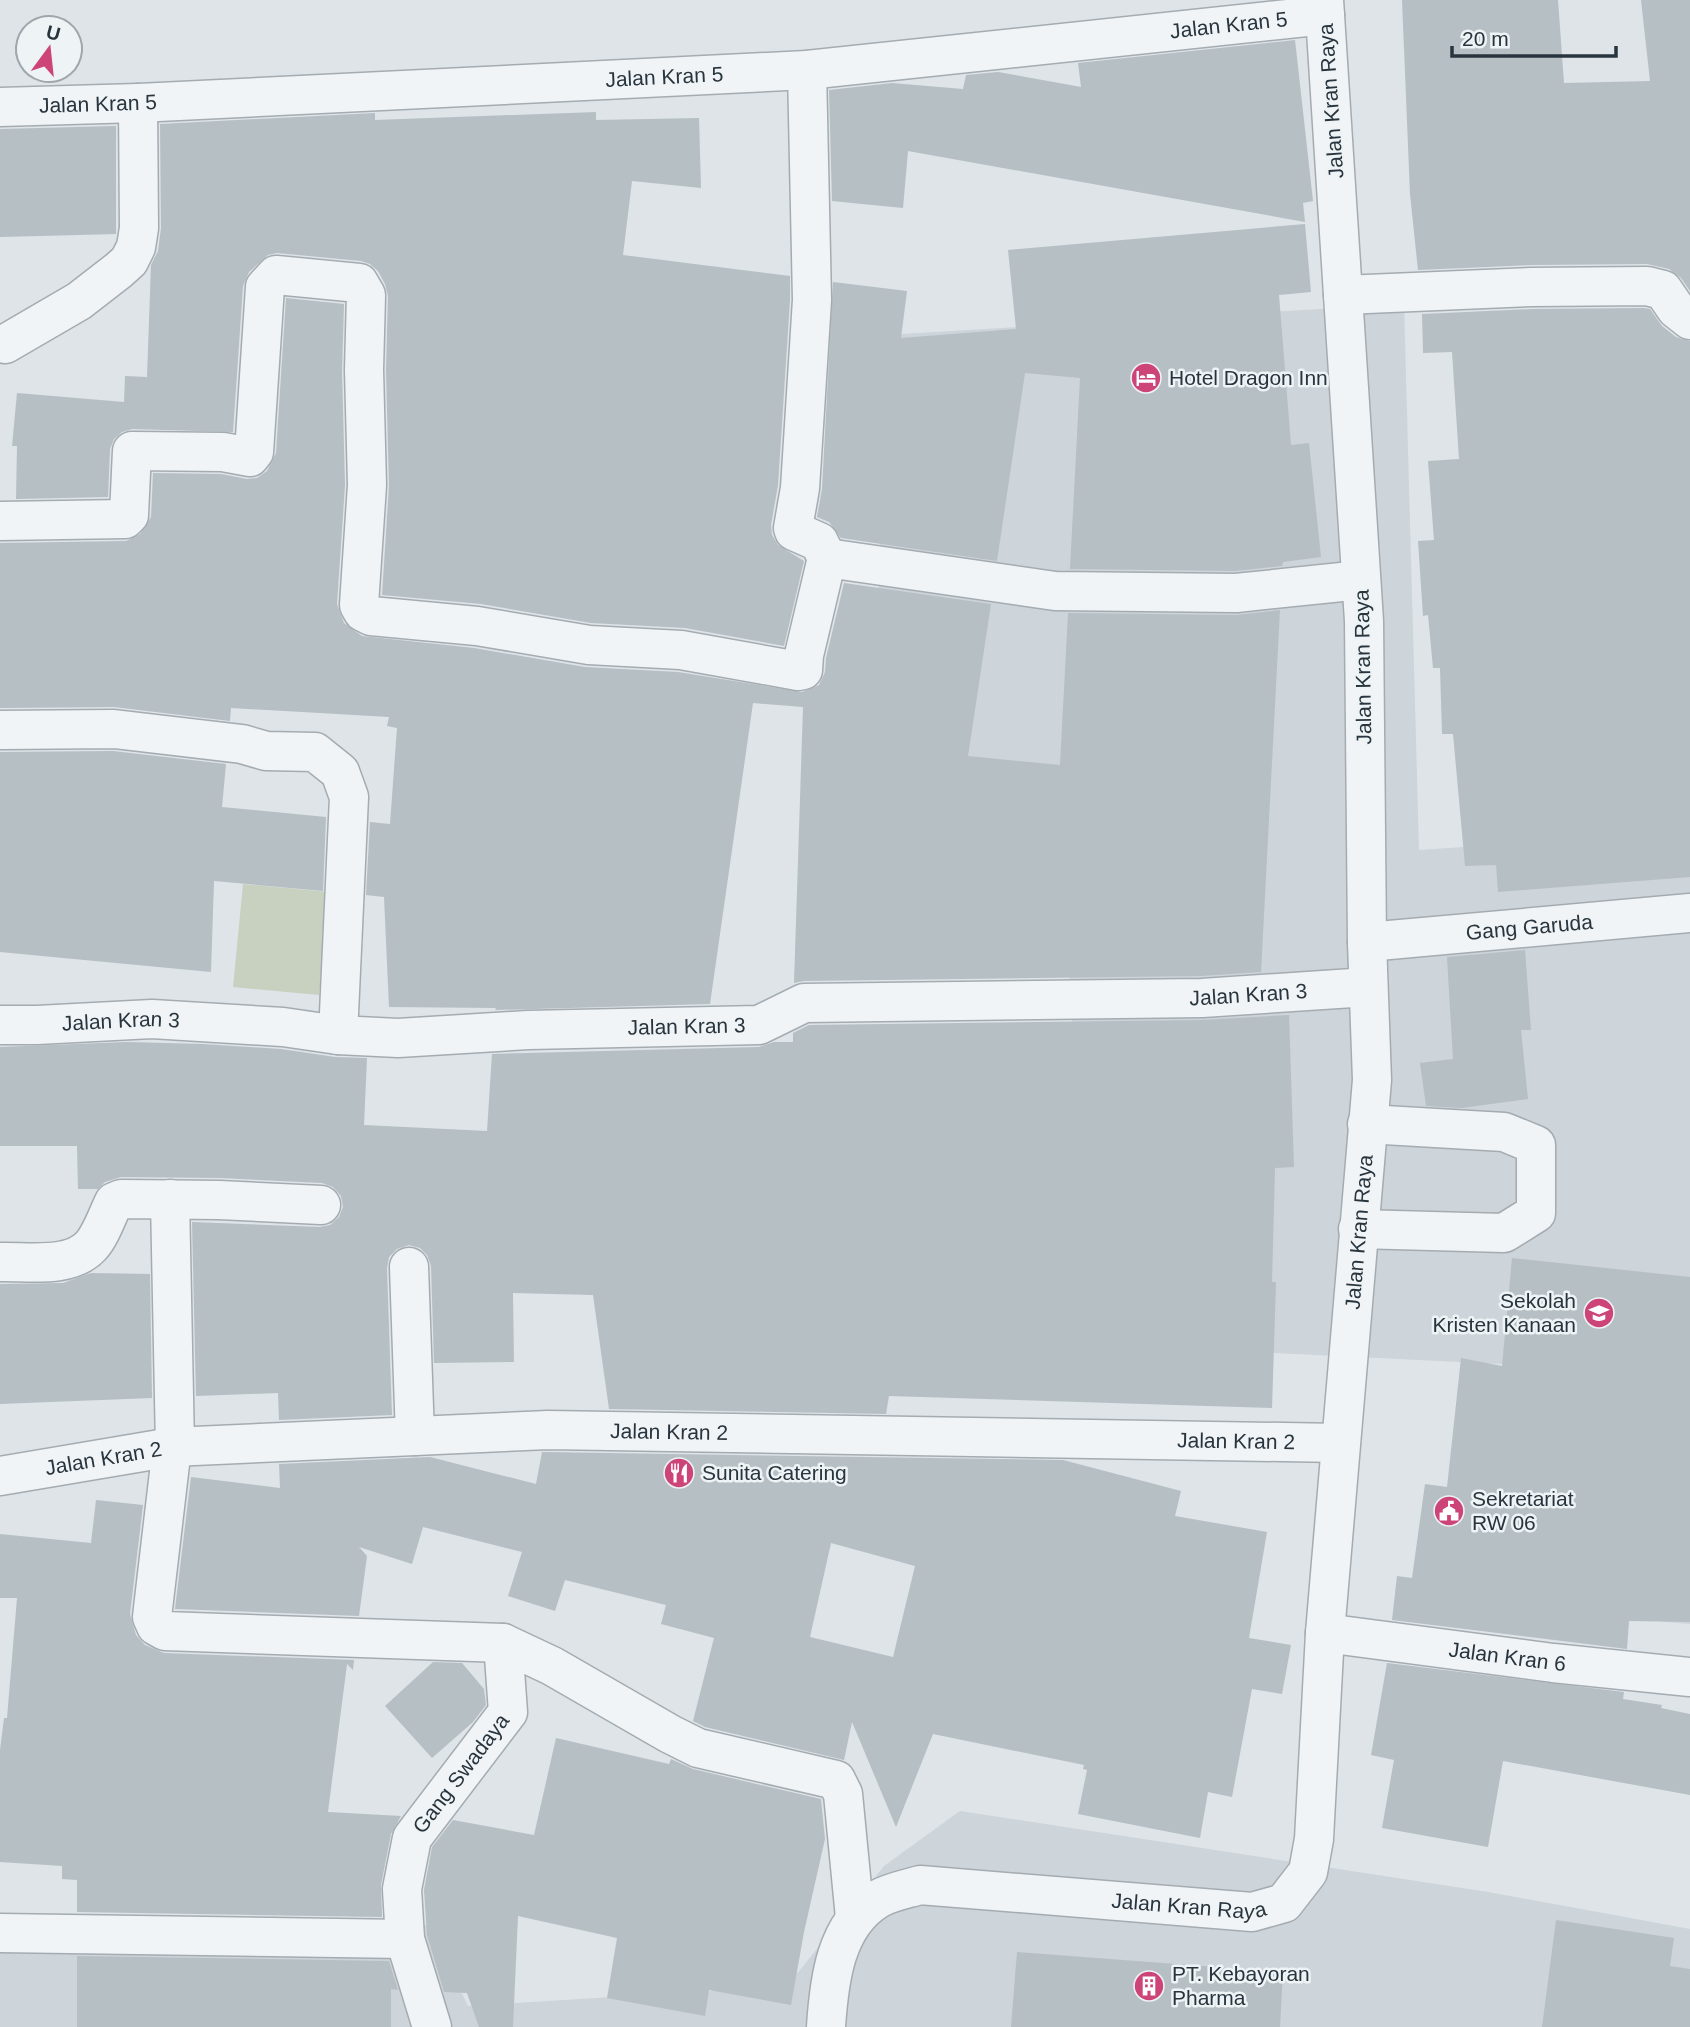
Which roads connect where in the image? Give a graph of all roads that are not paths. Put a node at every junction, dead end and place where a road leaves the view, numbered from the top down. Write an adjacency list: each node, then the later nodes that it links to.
1 (1325, 8): 2 (street, Jalan Kran 5); 5 (street, Jalan Kran Raya)
2 (807, 70): 3 (street, Jalan Kran 5); 9 (street)
3 (138, 103): 4 (street, Jalan Kran 5); 7 (street)
4 (0, 107)
5 (1343, 295): 6 (street); 10 (street, Jalan Kran Raya)
6 (1690, 320)
7 (5, 344)
8 (0, 521): 9 (street)
9 (827, 558): 10 (street)
10 (1361, 580): 13 (street, Jalan Kran Raya)
11 (0, 730): 16 (street)
12 (1690, 913): 13 (street, Gang Garuda)
13 (1367, 942): 14 (street, Jalan Kran Raya)
14 (1368, 987): 16 (street, Jalan Kran 3); 17 (street, Jalan Kran Raya)
15 (0, 1025): 16 (street, Jalan Kran 3)
16 (338, 1035)
17 (1367, 1124): 20 (street, Jalan Kran Raya); 20 (street)
18 (170, 1199): 19 (street); 21 (street); 25 (street)
19 (321, 1205)
20 (1358, 1229): 24 (street, Jalan Kran Raya)
21 (0, 1262)
22 (409, 1267): 23 (street)
23 (415, 1436): 24 (street, Jalan Kran 2); 25 (street, Jalan Kran 2)
24 (1340, 1443): 27 (street, Jalan Kran Raya)
25 (174, 1447): 26 (street, Jalan Kran 2); 28 (street)
26 (0, 1476)
27 (1325, 1633): 29 (street, Jalan Kran 6); 30 (street, Jalan Kran Raya)
28 (503, 1643): 30 (street); 32 (street, Gang Swadaya)
29 (1690, 1677)
30 (855, 1918): 34 (street, Jalan Kran Raya)
31 (0, 1933): 32 (street)
32 (405, 1939): 33 (street, Gang Swadaya)
33 (432, 2027)
34 (826, 2027)

